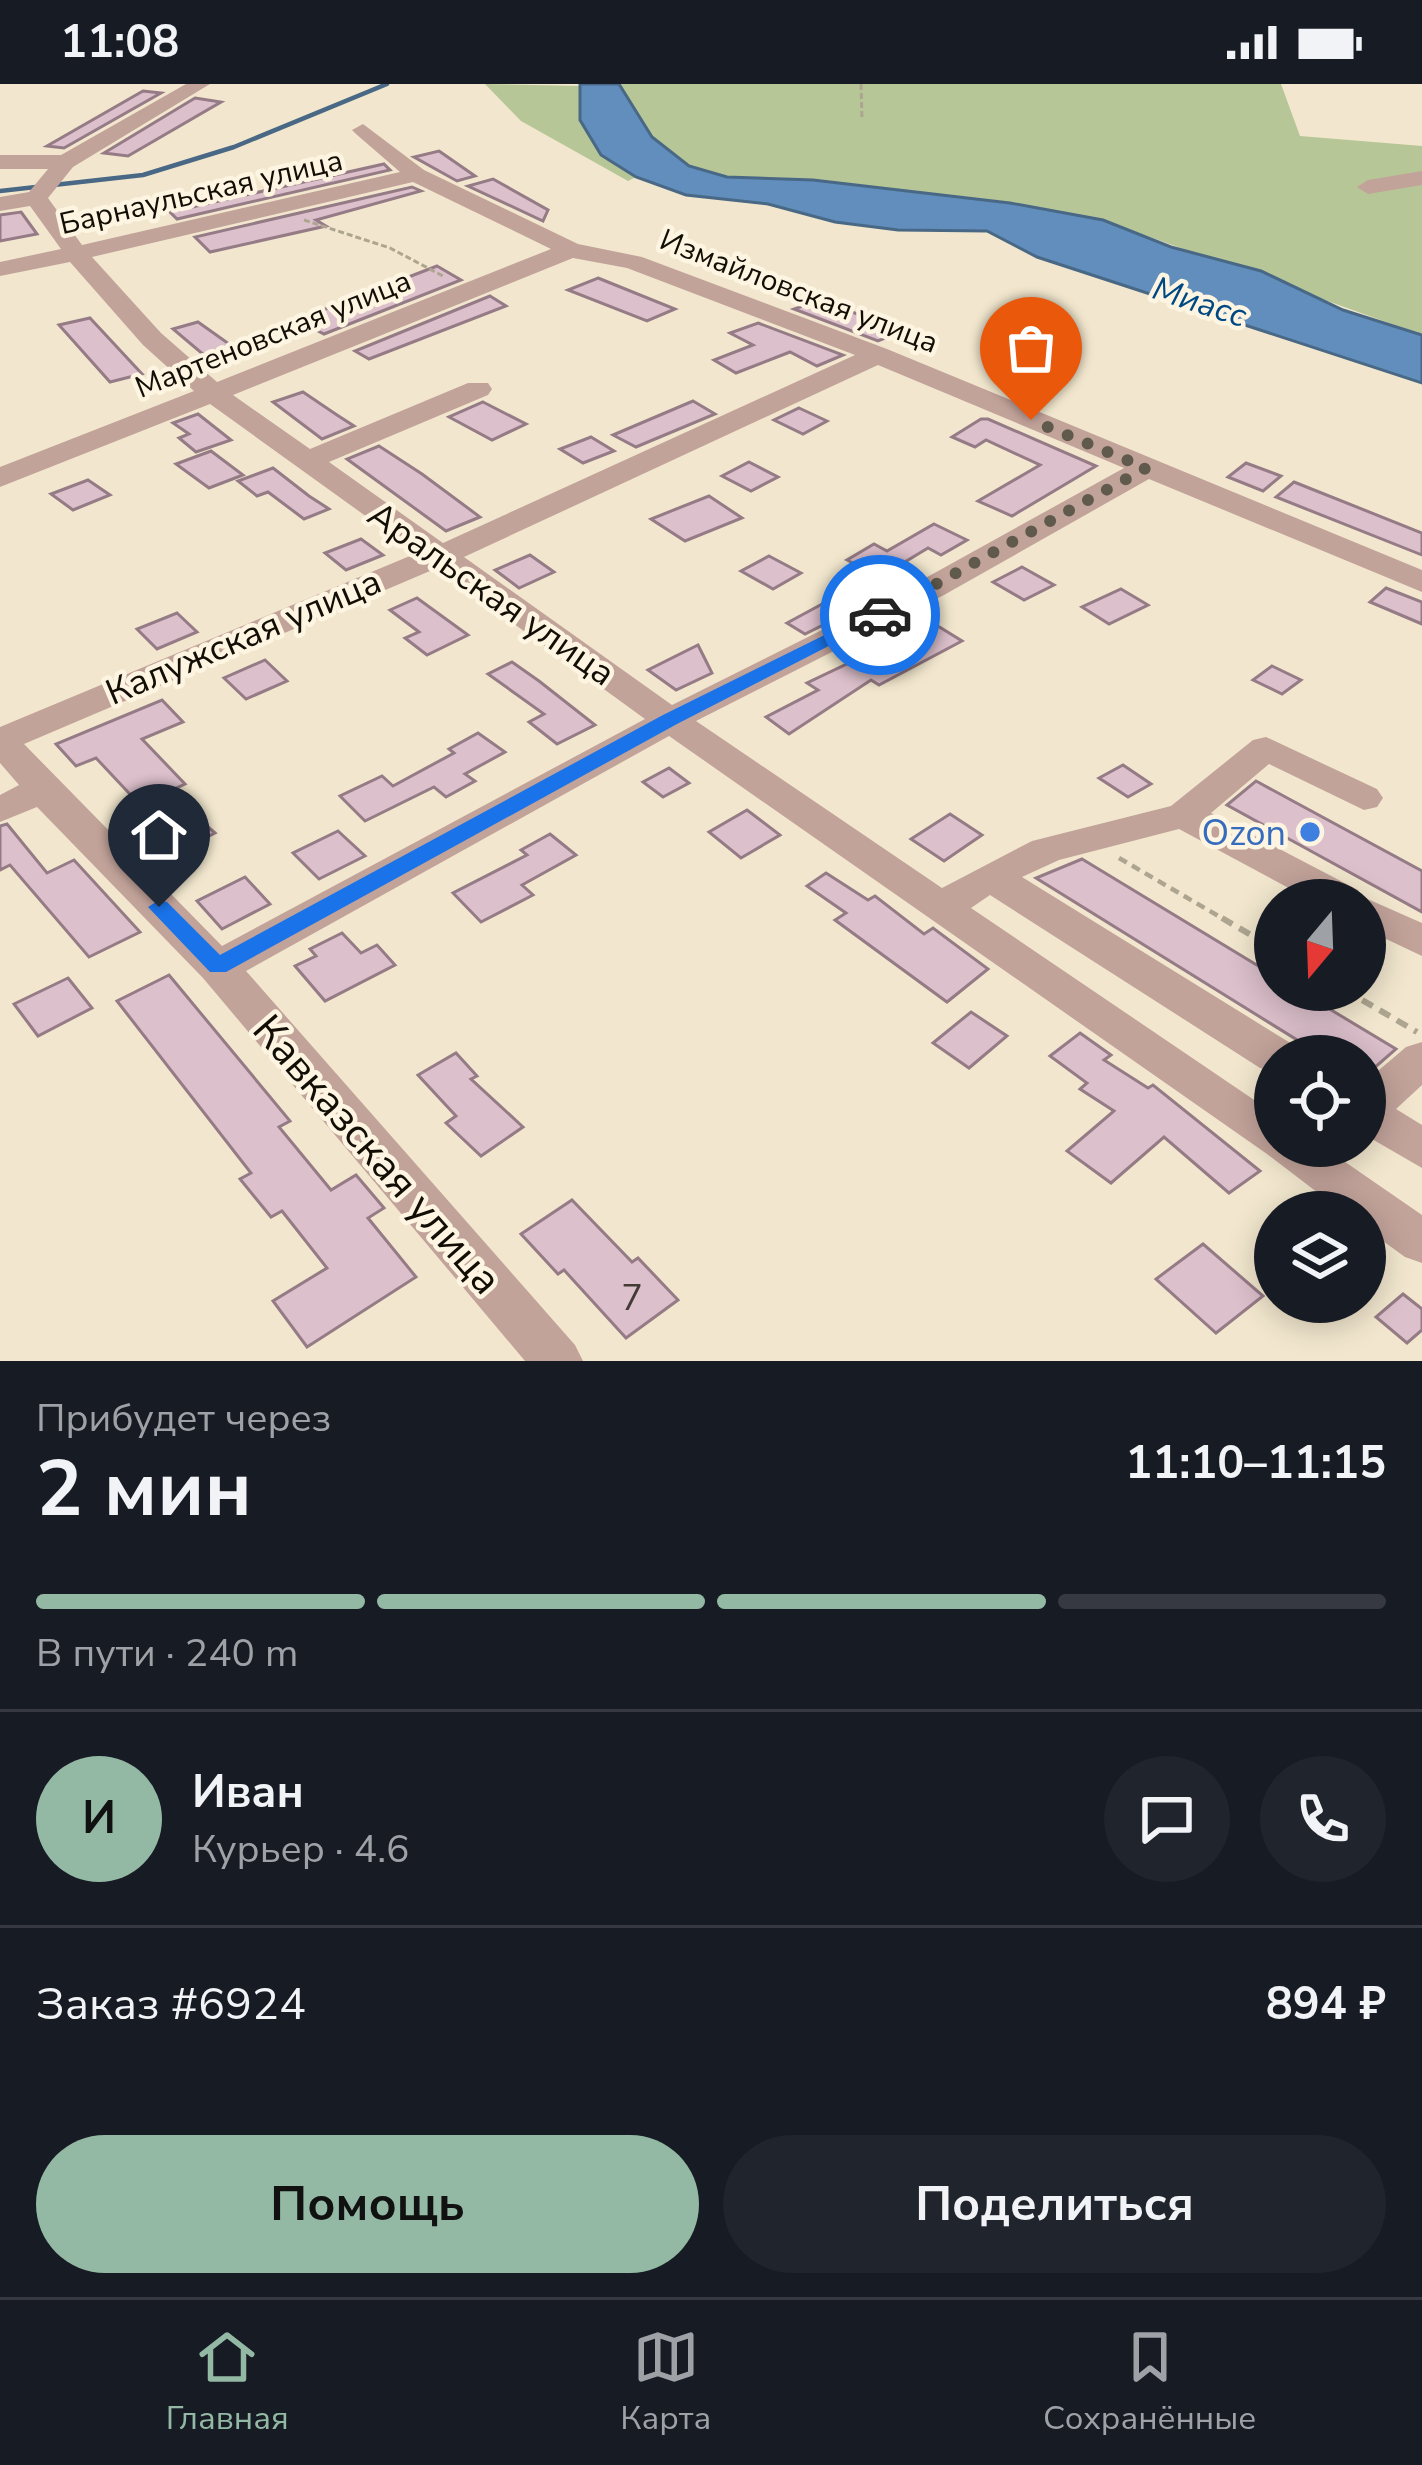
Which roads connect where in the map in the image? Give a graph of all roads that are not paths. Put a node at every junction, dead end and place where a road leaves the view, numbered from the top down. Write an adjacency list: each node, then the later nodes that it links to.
1 (200, 84): 6 (street)
2 (362, 130): 4 (street, Измайловская улица)
3 (0, 162): 6 (street)
4 (416, 175): 9 (street, Измайловская улица); 10 (street, Барнаульская улица)
5 (1422, 178): 7 (street)
6 (47, 183): 8 (street); 10 (street, Аральская улица)
7 (1368, 187)
8 (0, 204)
9 (571, 250): 12 (street, Измайловская улица); 14 (street, Мартеновская улица)
10 (76, 254): 11 (street, Барнаульская улица); 14 (street, Аральская улица)
11 (0, 269)
12 (878, 355): 16 (street, Измайловская улица); 18 (street, Калужская улица)
13 (478, 389): 15 (street)
14 (213, 394): 15 (street, Аральская улица); 17 (street, Мартеновская улица)
15 (306, 460): 18 (street, Аральская улица)
16 (1146, 468): 19 (street, Измайловская улица); 20 (street)
17 (0, 478)
18 (440, 556): 20 (street, Аральская улица); 21 (street, Калужская улица)
19 (1422, 582)
20 (670, 720): 28 (street, Аральская улица); 31 (street)
21 (0, 740): 22 (street, Кавказская улица)
22 (42, 789): 24 (street); 31 (street, Кавказская улица)
23 (1364, 798): 25 (street)
24 (0, 810)
25 (1184, 814): 26 (street); 27 (street)
26 (990, 876): 28 (street); 32 (street)
27 (1305, 879)
28 (944, 906): 35 (street, Аральская улица)
29 (1386, 922): 30 (street)
30 (1422, 941)
31 (218, 967): 40 (street, Кавказская улица)
32 (1254, 1042)
33 (1422, 1059): 34 (street)
34 (1386, 1092)
35 (1254, 1117)
36 (1386, 1125): 37 (street)
37 (1422, 1149)
38 (1324, 1167): 39 (street, Аральская улица)
39 (1422, 1242)
40 (557, 1361)

